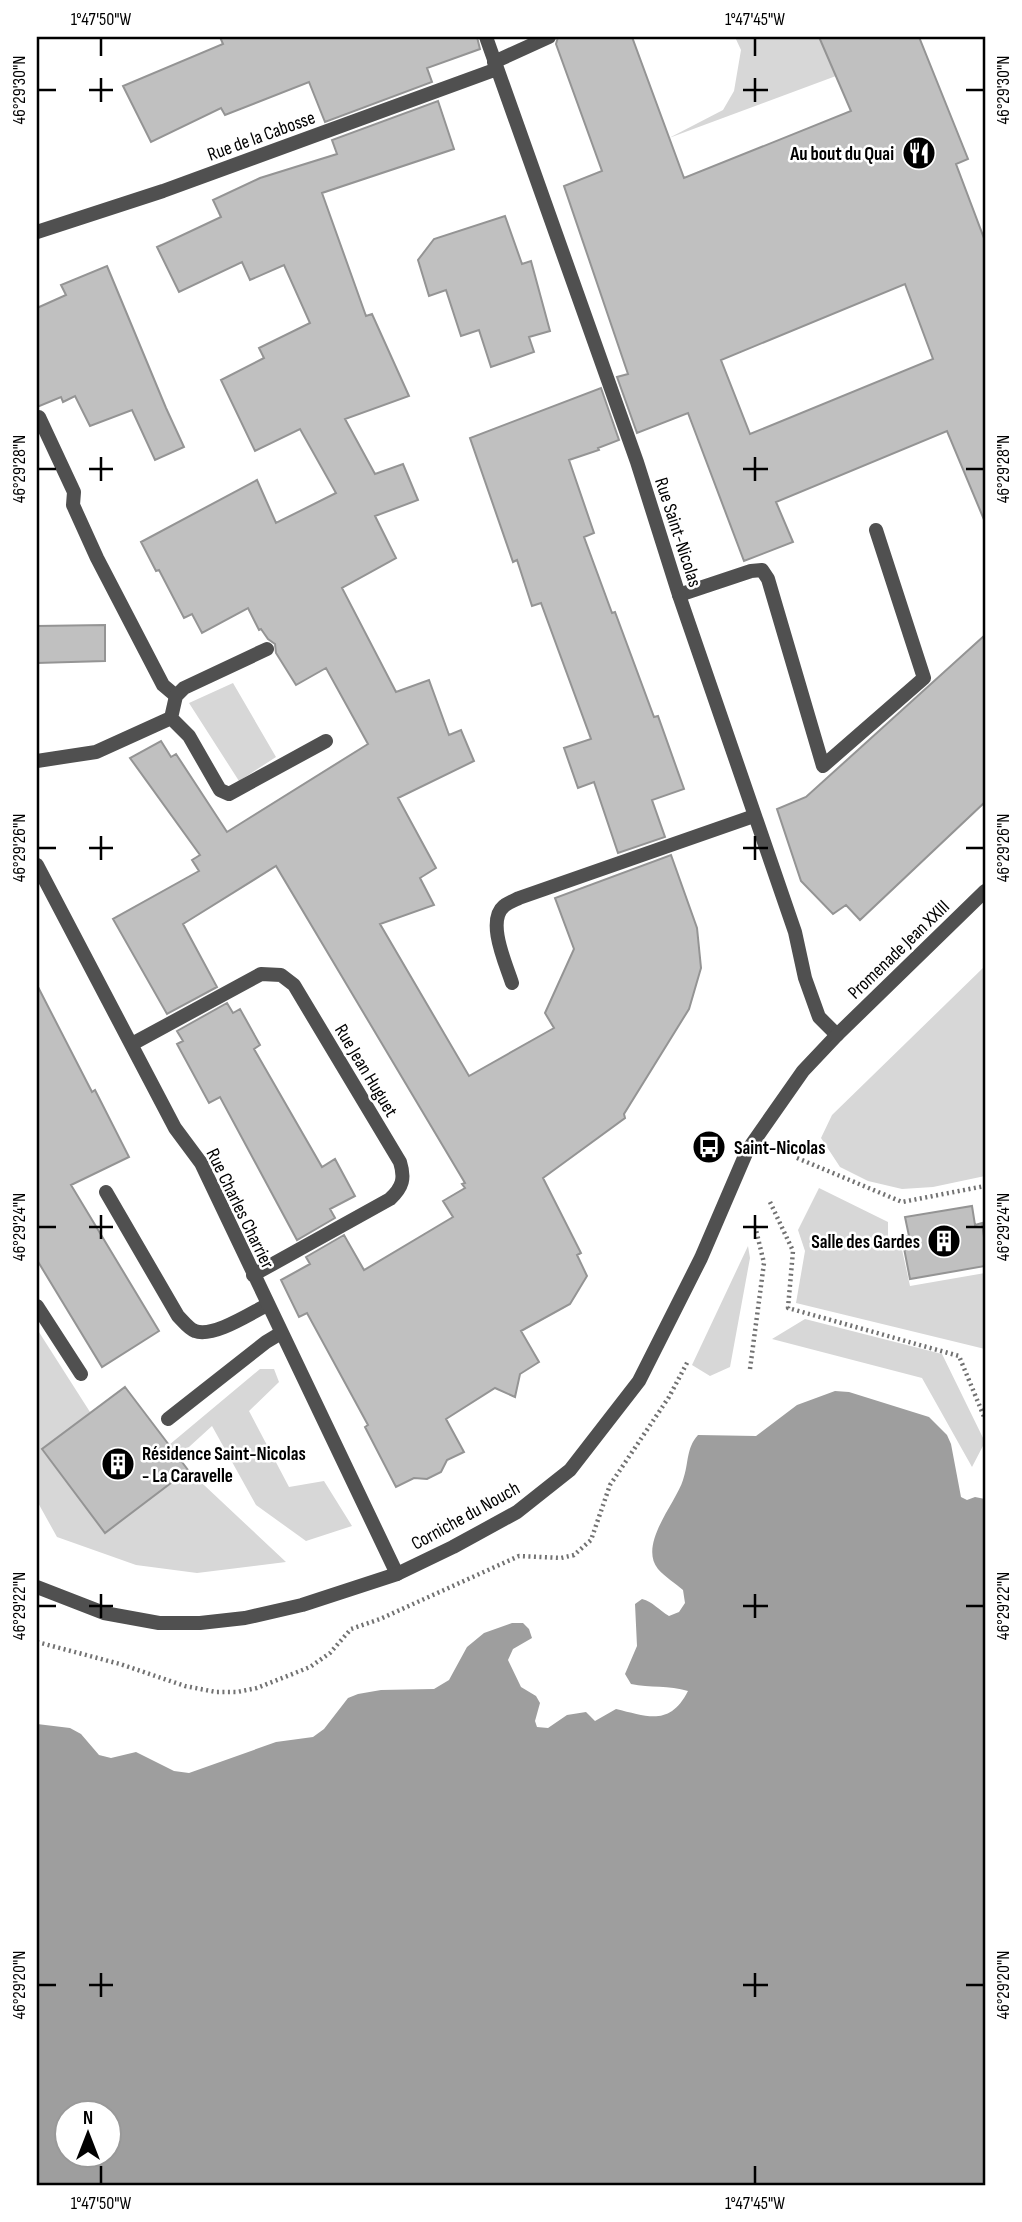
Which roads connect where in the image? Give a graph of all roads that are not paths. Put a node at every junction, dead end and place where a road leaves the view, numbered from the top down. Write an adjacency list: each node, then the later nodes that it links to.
1 (486, 37): 3 (street, Rue Saint-Nicolas)
2 (549, 37): 3 (street, Rue de la Cabosse)
3 (496, 66): 4 (street, Rue de la Cabosse); 7 (street, Rue Saint-Nicolas)
4 (37, 232)
5 (39, 417): 9 (street)
6 (876, 530): 7 (street)
7 (679, 595): 13 (street, Rue Saint-Nicolas)
8 (267, 649): 9 (street)
9 (176, 696): 10 (street)
10 (171, 718): 11 (street); 12 (street)
11 (326, 741)
12 (37, 761)
13 (754, 816): 16 (street); 17 (street, Rue Saint-Nicolas)
14 (37, 866): 18 (street, Rue Charles Charrier)
15 (985, 891): 17 (street, Promenade Jean XXIII)
16 (512, 983)
17 (837, 1035): 26 (street, Corniche du Nouch)
18 (132, 1044): 20 (street, Rue Charles Charrier); 20 (street, Rue Jean Huguet)
19 (106, 1192): 21 (street)
20 (253, 1275): 21 (street, Rue Charles Charrier)
21 (267, 1305): 23 (street, Rue Charles Charrier)
22 (37, 1306): 24 (street)
23 (281, 1333): 25 (street); 26 (street, Rue Charles Charrier)
24 (81, 1374)
25 (168, 1419)
26 (397, 1574): 27 (street, Corniche du Nouch)
27 (37, 1587)

